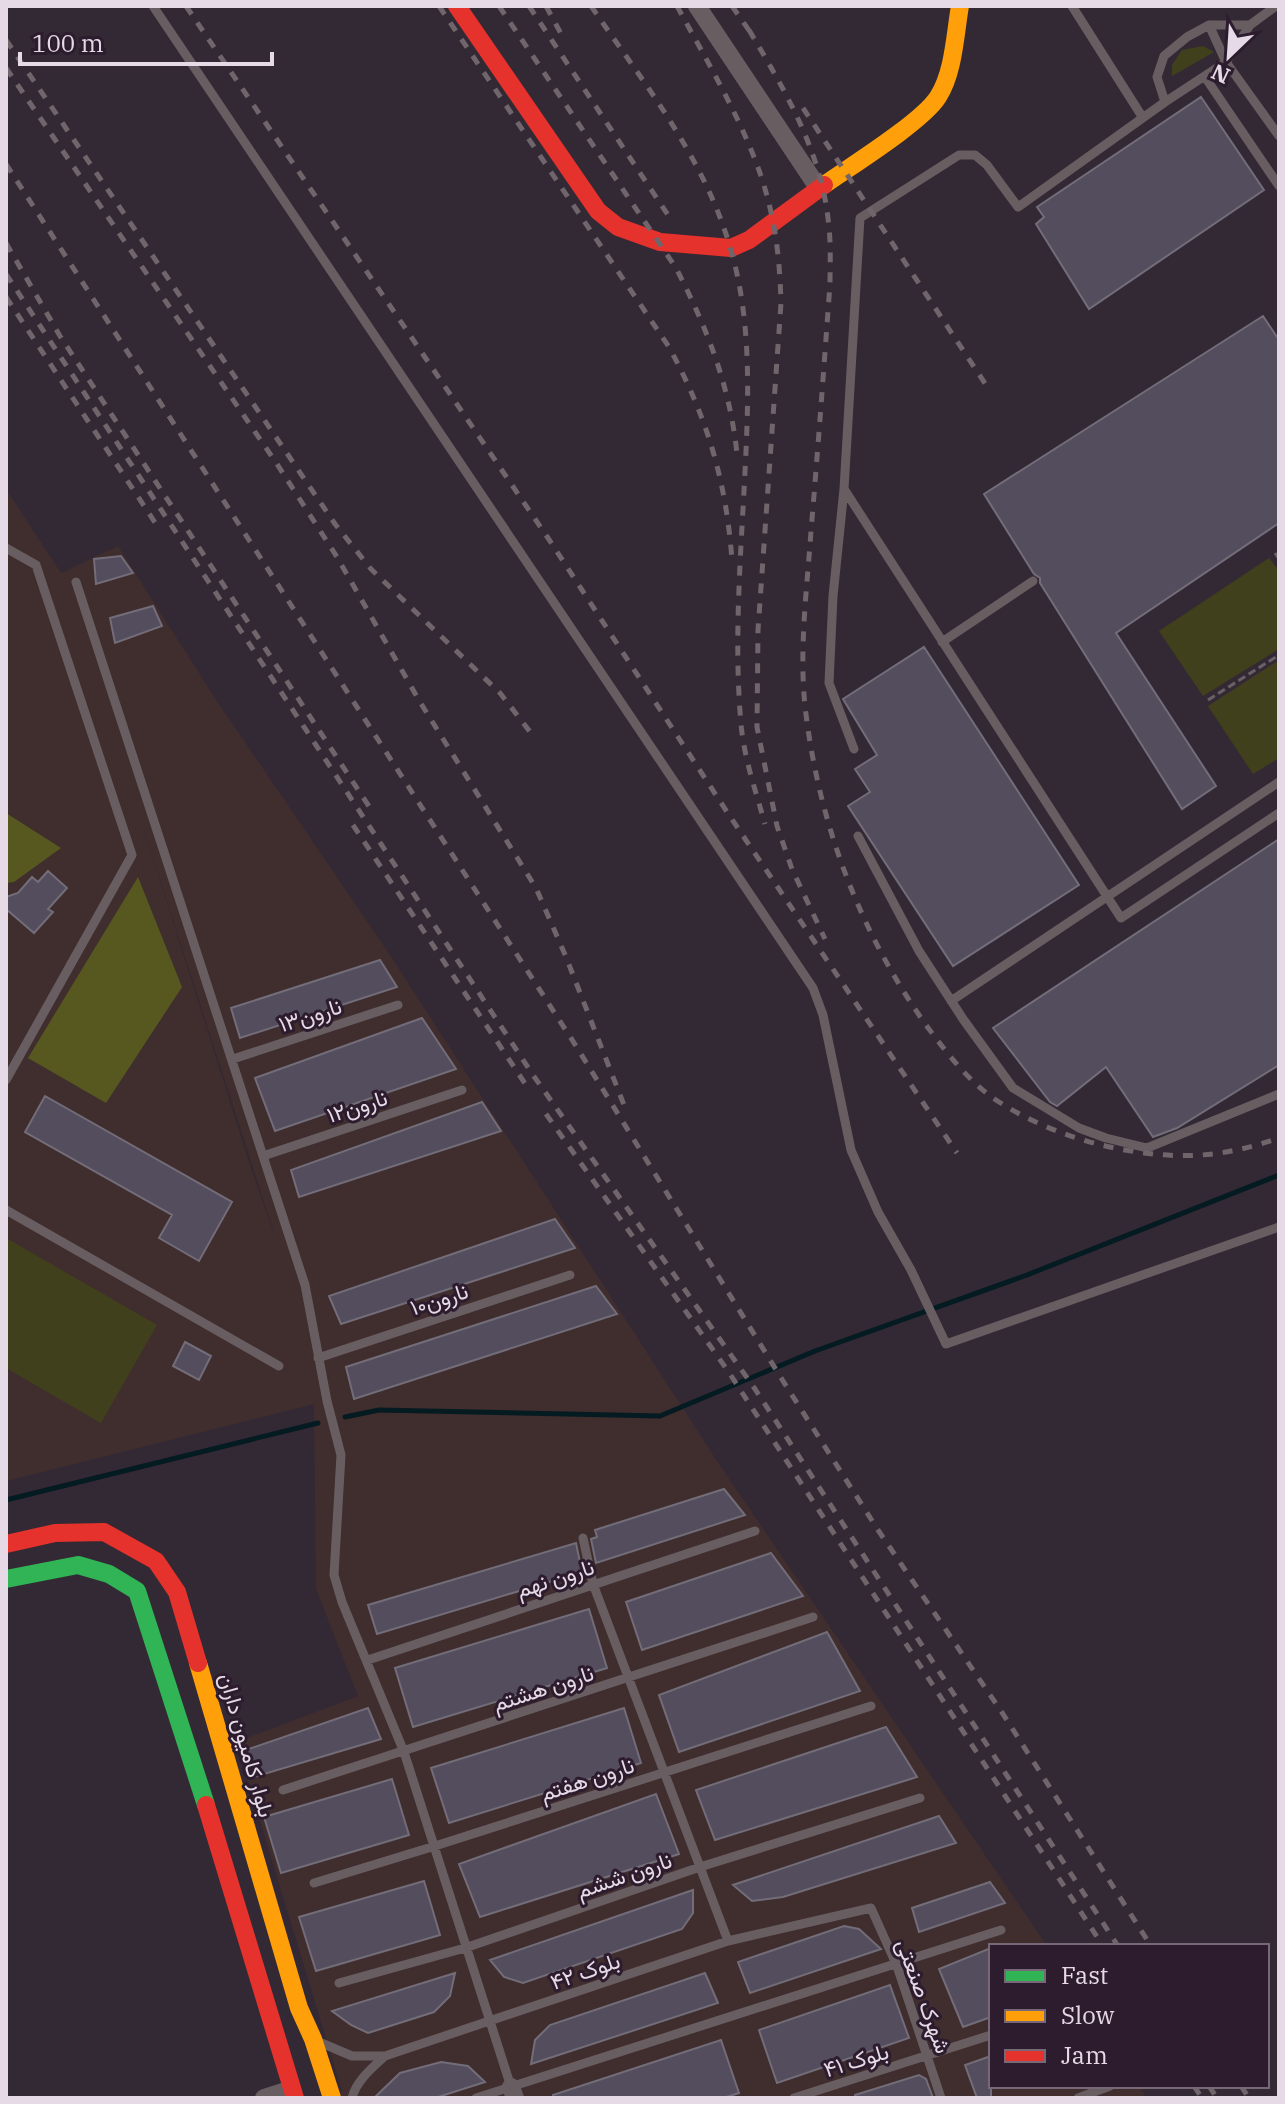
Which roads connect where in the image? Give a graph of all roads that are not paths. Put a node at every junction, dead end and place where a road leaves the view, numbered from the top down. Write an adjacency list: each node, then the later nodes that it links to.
1 (153, 6): 35 (lane)
2 (457, 6): 16 (main road)
3 (697, 6): 16 (street)
4 (943, 6): 7 (street)
5 (1072, 6): 13 (lane)
6 (1276, 6): 9 (lane)
7 (958, 15): 16 (main road)
8 (1209, 25): 9 (lane); 10 (lane); 12 (lane)
9 (1250, 25): 10 (lane)
10 (1226, 62): 11 (lane); 14 (lane)
11 (1205, 77): 12 (lane); 15 (lane)
12 (1165, 102): 13 (lane)
13 (1143, 118): 17 (lane)
14 (1279, 136)
15 (1279, 186)
16 (819, 189)
17 (844, 489): 21 (lane); 22 (lane)
18 (6, 548): 30 (lane)
19 (1033, 581): 21 (lane)
20 (76, 582): 29 (lane)
21 (942, 642): 26 (lane)
22 (854, 749)
23 (1279, 782): 26 (lane)
24 (1279, 813): 26 (lane)
25 (858, 836): 27 (lane)
26 (1107, 897): 27 (lane)
27 (951, 1001): 32 (lane)
28 (398, 1005): 29 (lane, نارون۱۳)
29 (233, 1059): 33 (lane)
30 (6, 1080)
31 (462, 1090): 33 (lane, نارون۱۲)
32 (1279, 1094)
33 (263, 1156): 37 (lane)
34 (6, 1210): 38 (lane)
35 (1279, 1227)
36 (570, 1275): 37 (lane, نارون۱۰)
37 (318, 1358): 45 (lane)
38 (279, 1366)
39 (755, 1531): 43 (lane, نارون نهم)
40 (583, 1538): 43 (lane)
41 (6, 1544): 63 (main road, بلوار کامیون داران)
42 (6, 1579): 68 (main road)
43 (593, 1584): 45 (lane, نارون نهم); 46 (lane)
44 (813, 1617): 46 (lane, نارون هشتم)
45 (368, 1660): 48 (lane)
46 (629, 1679): 48 (lane, نارون هشتم); 49 (lane)
47 (871, 1706): 49 (lane, نارون هفتم)
48 (404, 1752): 50 (lane, نارون هشتم); 52 (lane)
49 (665, 1773): 52 (lane, نارون هفتم); 53 (lane)
50 (283, 1790)
51 (920, 1798): 53 (lane, نارون ششم)
52 (435, 1846): 54 (lane, نارون هفتم); 58 (lane)
53 (700, 1867): 57 (lane); 58 (lane, نارون ششم)
54 (314, 1883)
55 (871, 1908): 57 (lane, بلوک ۴۲); 59 (lane, شهرک صنعتی)
56 (1001, 1930): 59 (lane)
57 (728, 1941): 61 (lane, بلوک ۴۲)
58 (465, 1948): 60 (lane, نارون ششم); 61 (lane)
59 (897, 1966): 65 (lane, شهرک صنعتی); 67 (lane)
60 (339, 1983)
61 (491, 2022): 64 (lane, بلوک ۴۲); 67 (lane)
62 (989, 2036): 65 (lane, بلوک ۴۱)
63 (313, 2039): 64 (lane, بلوک ۴۲); 70 (main road, بلوار کامیون داران)
64 (385, 2056): 71 (lane)
65 (928, 2057): 73 (lane, بلوک ۴۱); 74 (lane, شهرک صنعتی)
66 (1105, 2088): 75 (lane)
67 (513, 2093): 72 (lane)
68 (294, 2094): 69 (street)
69 (264, 2098)
70 (332, 2098)
71 (352, 2098)
72 (476, 2098)
73 (794, 2098)
74 (941, 2098)
75 (1078, 2098)

